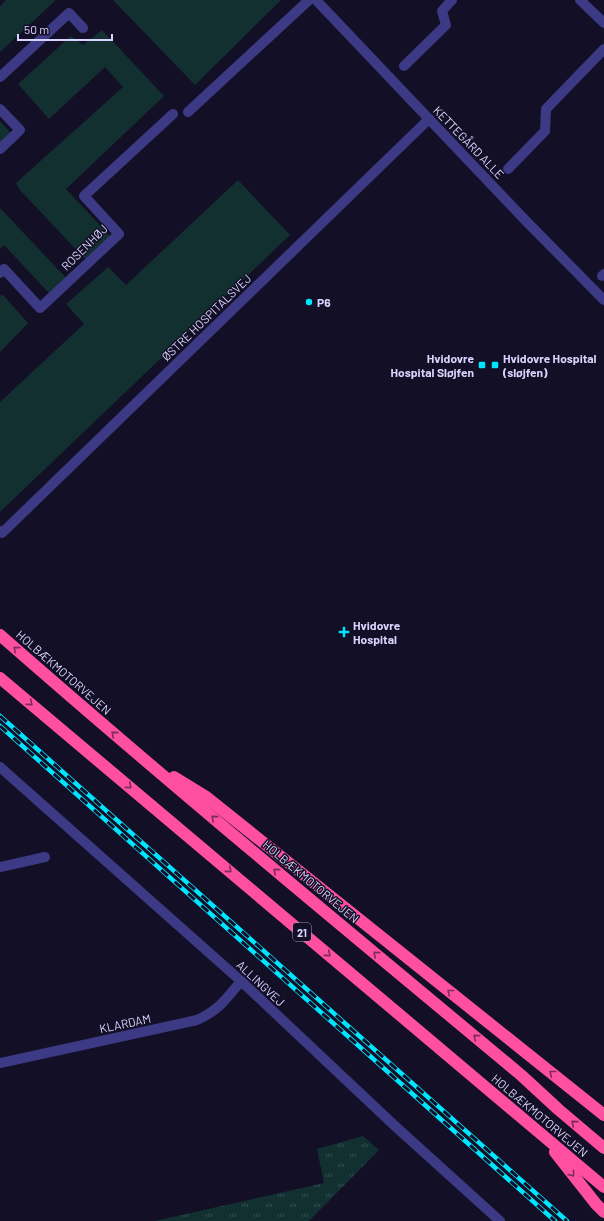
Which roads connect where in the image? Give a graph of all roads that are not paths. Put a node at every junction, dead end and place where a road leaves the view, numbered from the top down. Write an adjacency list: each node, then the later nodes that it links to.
1 (309, 0): 11 (street)
2 (316, 0): 13 (street, KETTEGÅRD ALLE)
3 (452, 0): 8 (street)
4 (580, 0): 5 (street)
5 (604, 24)
6 (83, 28): 9 (street)
7 (604, 49): 15 (street)
8 (404, 66)
9 (0, 77)
10 (0, 108): 14 (street)
11 (188, 112)
12 (173, 114): 16 (street, ROSENHØJ)
13 (429, 119): 17 (street, KETTEGÅRD ALLE); 18 (street, ØSTRE HOSPITALSVEJ)
14 (0, 149)
15 (508, 168)
16 (0, 273)
17 (604, 300)
18 (1, 532)
19 (0, 635): 21 (highway, HOLBÆKMOTORVEJEN / 21, one-way to 19)
20 (0, 678): 28 (highway, HOLBÆKMOTORVEJEN / 21, one-way to 28)
21 (142, 758): 27 (highway, one-way to 21); 29 (highway, HOLBÆKMOTORVEJEN / 21, one-way to 21)
22 (0, 767): 25 (street, ALLINGVEJ)
23 (45, 858): 24 (street)
24 (0, 867)
25 (241, 981): 26 (street, KLARDAM); 32 (street, ALLINGVEJ)
26 (0, 1063)
27 (604, 1115)
28 (540, 1133): 30 (highway, HOLBÆKMOTORVEJEN / 21); 31 (highway, one-way to 31)
29 (604, 1148)
30 (604, 1187)
31 (604, 1212)
32 (500, 1221)

